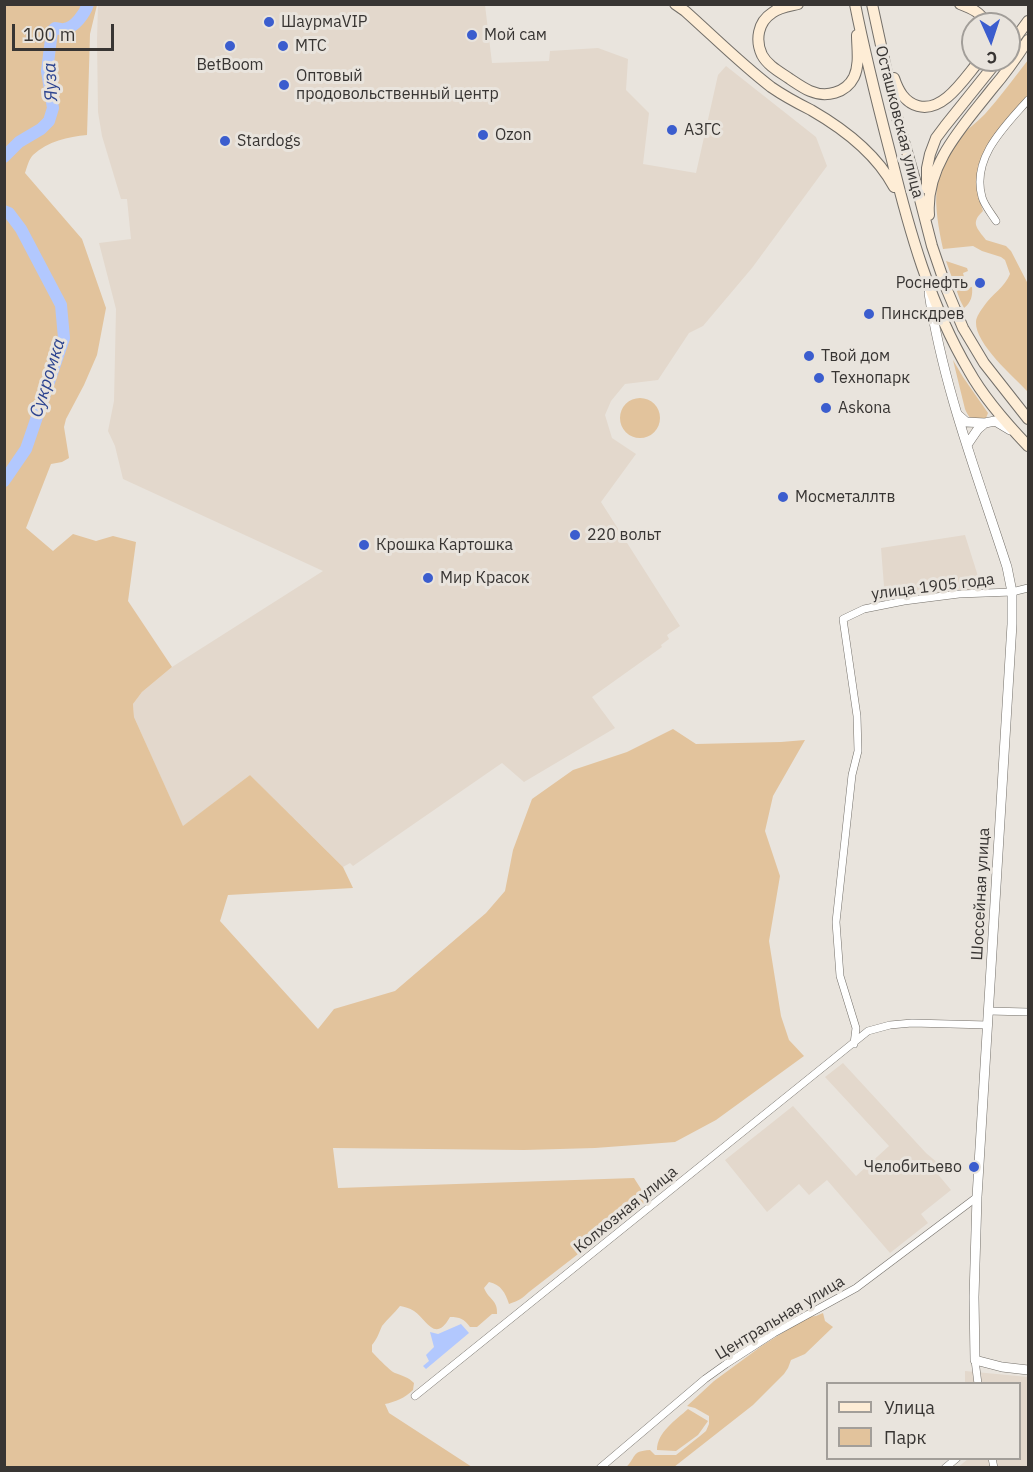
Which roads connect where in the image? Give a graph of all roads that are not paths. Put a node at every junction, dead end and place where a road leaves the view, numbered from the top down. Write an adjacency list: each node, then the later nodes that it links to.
1 (675, 4): 12 (main road)
2 (798, 4): 4 (main road)
3 (960, 4): 6 (main road)
4 (856, 8): 12 (main road, Осташковская улица)
5 (873, 10): 8 (main road); 14 (main road, Осташковская улица)
6 (978, 12)
7 (1029, 40): 11 (main road)
8 (970, 72)
9 (988, 72): 11 (main road)
10 (1029, 100): 13 (street)
11 (929, 207): 14 (main road)
12 (906, 214): 15 (main road, Осташковская улица)
13 (996, 221)
14 (932, 246): 17 (main road)
15 (928, 284): 16 (street, Шоссейная улица); 19 (main road, Осташковская улица)
16 (958, 415): 18 (street); 20 (street, Шоссейная улица)
17 (1029, 419)
18 (985, 423): 19 (street); 20 (street)
19 (1020, 437): 21 (main road, Осташковская улица)
20 (968, 445): 23 (street, Шоссейная улица)
21 (1029, 446)
22 (1029, 588): 23 (street, улица 1905 года)
23 (1012, 592): 24 (street, Шоссейная улица); 27 (street, улица 1905 года)
24 (989, 1011): 25 (street); 26 (street, Шоссейная улица)
25 (1029, 1012)
26 (988, 1025): 28 (street); 30 (street, Шоссейная улица)
27 (856, 1028): 28 (street); 29 (street)
28 (868, 1031): 29 (street, Колхозная улица)
29 (854, 1044): 34 (street, Колхозная улица)
30 (978, 1197): 31 (street, Шоссейная улица); 35 (street, Центральная улица)
31 (975, 1360): 32 (street); 33 (street, Шоссейная улица)
32 (1029, 1370)
33 (978, 1382)
34 (415, 1396)
35 (600, 1467)

